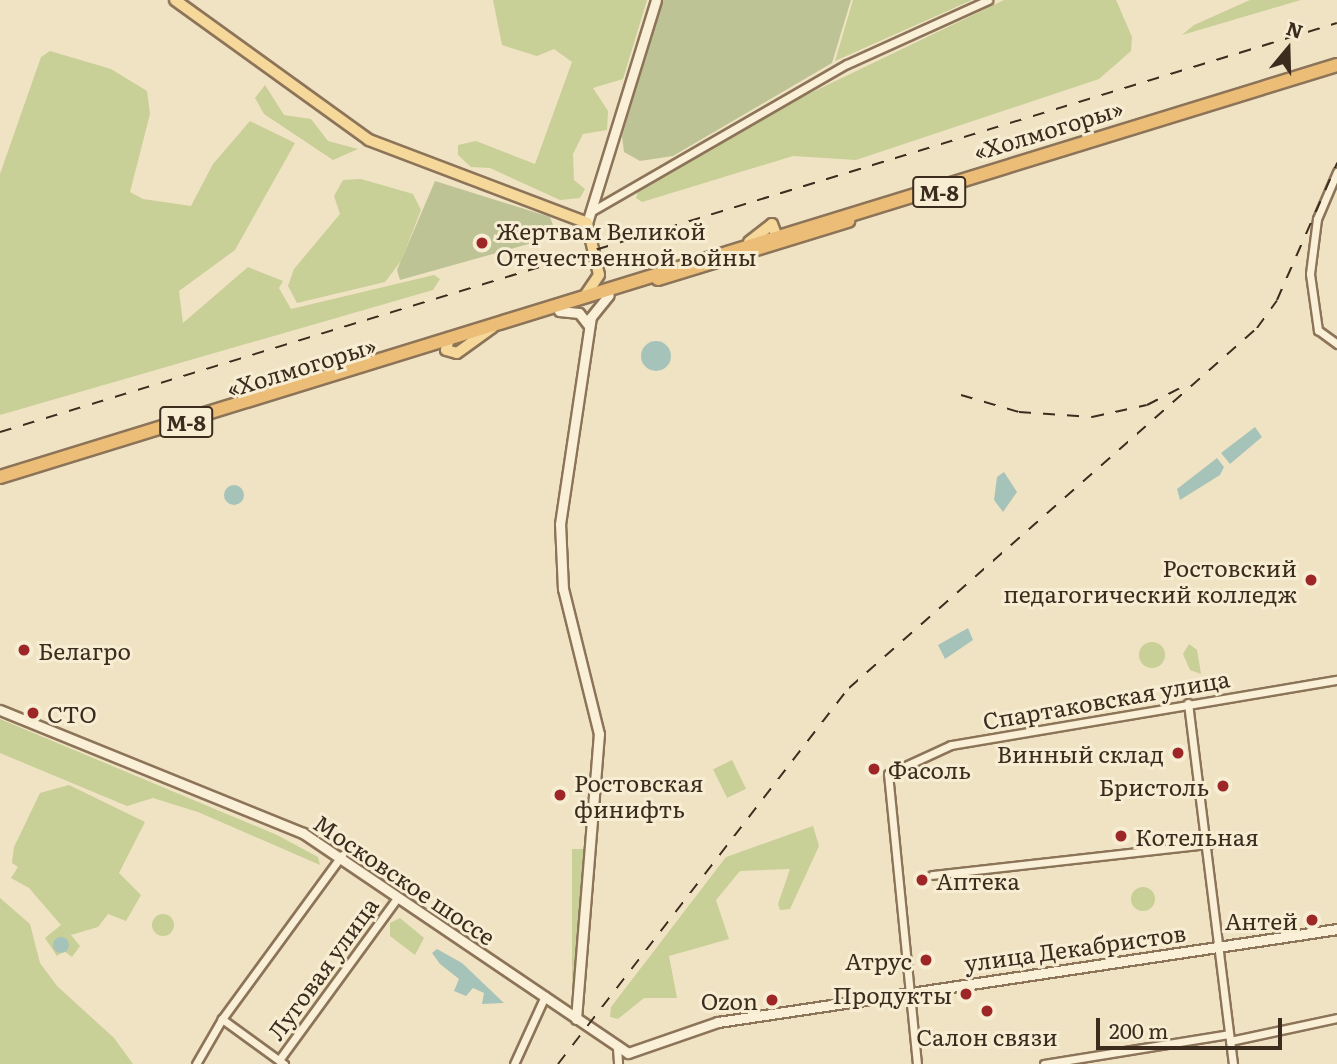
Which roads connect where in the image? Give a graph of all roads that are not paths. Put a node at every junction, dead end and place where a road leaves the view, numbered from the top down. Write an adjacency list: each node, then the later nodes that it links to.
1 (175, 0): 8 (main road)
2 (656, 0): 7 (street)
3 (988, 0): 7 (street)
4 (1337, 65): 9 (highway, «Холмогоры» / М-8)
5 (1337, 73): 9 (highway, «Холмогоры» / М-8)
6 (1337, 172): 17 (street)
7 (592, 211): 8 (street)
8 (587, 223): 10 (main road)
9 (779, 238): 11 (highway, «Холмогоры» / М-8); 13 (highway, «Холмогоры» / М-8)
10 (599, 270): 11 (main road); 12 (main road)
11 (628, 281): 12 (highway, «Холмогоры» / М-8)
12 (586, 294): 15 (highway, «Холмогоры» / М-8)
13 (609, 295): 14 (highway, «Холмогоры» / М-8); 16 (street)
14 (559, 311): 15 (highway, «Холмогоры» / М-8); 16 (street)
15 (493, 327): 18 (highway, «Холмогоры» / М-8)
16 (589, 328): 30 (street)
17 (1337, 344)
18 (0, 477)
19 (1337, 680): 20 (street, Спартаковская улица)
20 (1188, 704): 22 (street); 28 (street, Спартаковская улица)
21 (0, 710): 23 (street, Московское шоссе)
22 (1208, 844): 24 (street); 27 (street)
23 (342, 855): 25 (street, Московское шоссе); 32 (street)
24 (932, 875)
25 (397, 898): 29 (street, Московское шоссе); 35 (street, Луговая улица)
26 (1337, 929): 27 (street, улица Декабристов)
27 (1220, 946): 28 (street, улица Декабристов); 33 (street)
28 (909, 991): 34 (street, улица Декабристов); 39 (street)
29 (545, 996): 30 (street, Московское шоссе); 37 (street)
30 (576, 1018): 34 (street, Московское шоссе)
31 (1337, 1018): 33 (street)
32 (222, 1019): 35 (street); 36 (street)
33 (1230, 1037): 40 (street); 41 (street)
34 (617, 1048): 38 (street)
35 (281, 1062)
36 (195, 1064)
37 (514, 1064)
38 (618, 1064)
39 (917, 1064)
40 (1044, 1064)
41 (1233, 1064)

